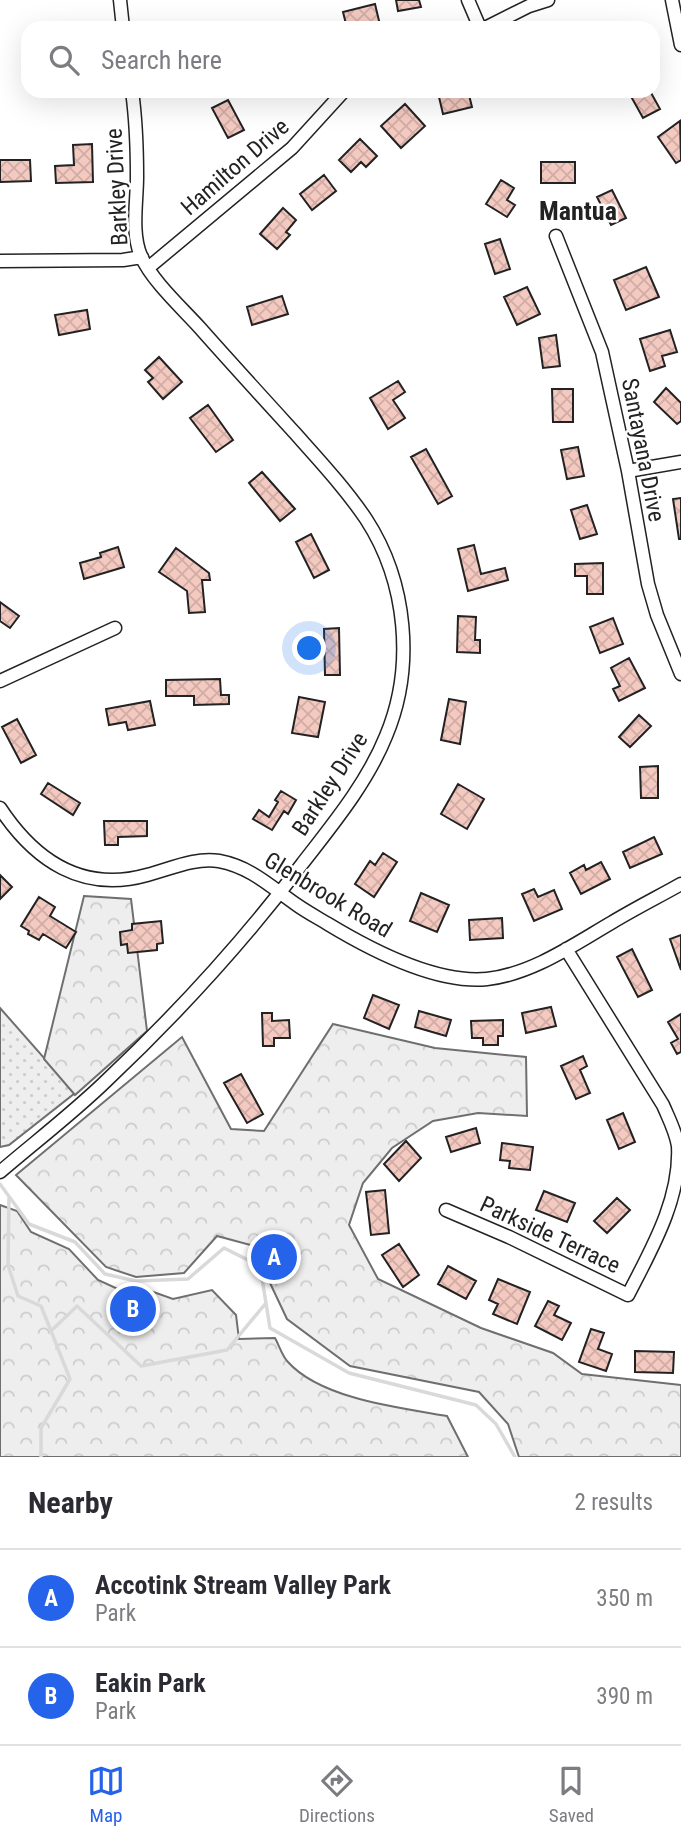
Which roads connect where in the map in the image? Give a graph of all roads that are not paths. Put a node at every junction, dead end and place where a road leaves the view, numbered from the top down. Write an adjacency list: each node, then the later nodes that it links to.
1 (120, 0): 5 (street)
2 (468, 0): 6 (street)
3 (548, 0): 7 (street)
4 (671, 0): 8 (street)
5 (122, 21)
6 (479, 21)
7 (498, 21)
8 (681, 45)
9 (133, 98): 13 (street, Barkley Drive)
10 (338, 98): 13 (street, Hamilton Drive)
11 (556, 236): 15 (street, Santayana Drive)
12 (0, 261): 13 (street)
13 (145, 262): 21 (street, Barkley Drive)
14 (681, 462): 15 (street)
15 (628, 471): 17 (street, Santayana Drive)
16 (116, 628): 18 (street)
17 (681, 674)
18 (0, 681)
19 (0, 808): 21 (street, Glenbrook Road)
20 (681, 884): 22 (street, Glenbrook Road)
21 (281, 892): 22 (street, Glenbrook Road); 23 (street, Barkley Drive)
22 (566, 949): 24 (street, Parkside Terrace)
23 (5, 1168)
24 (446, 1210)

